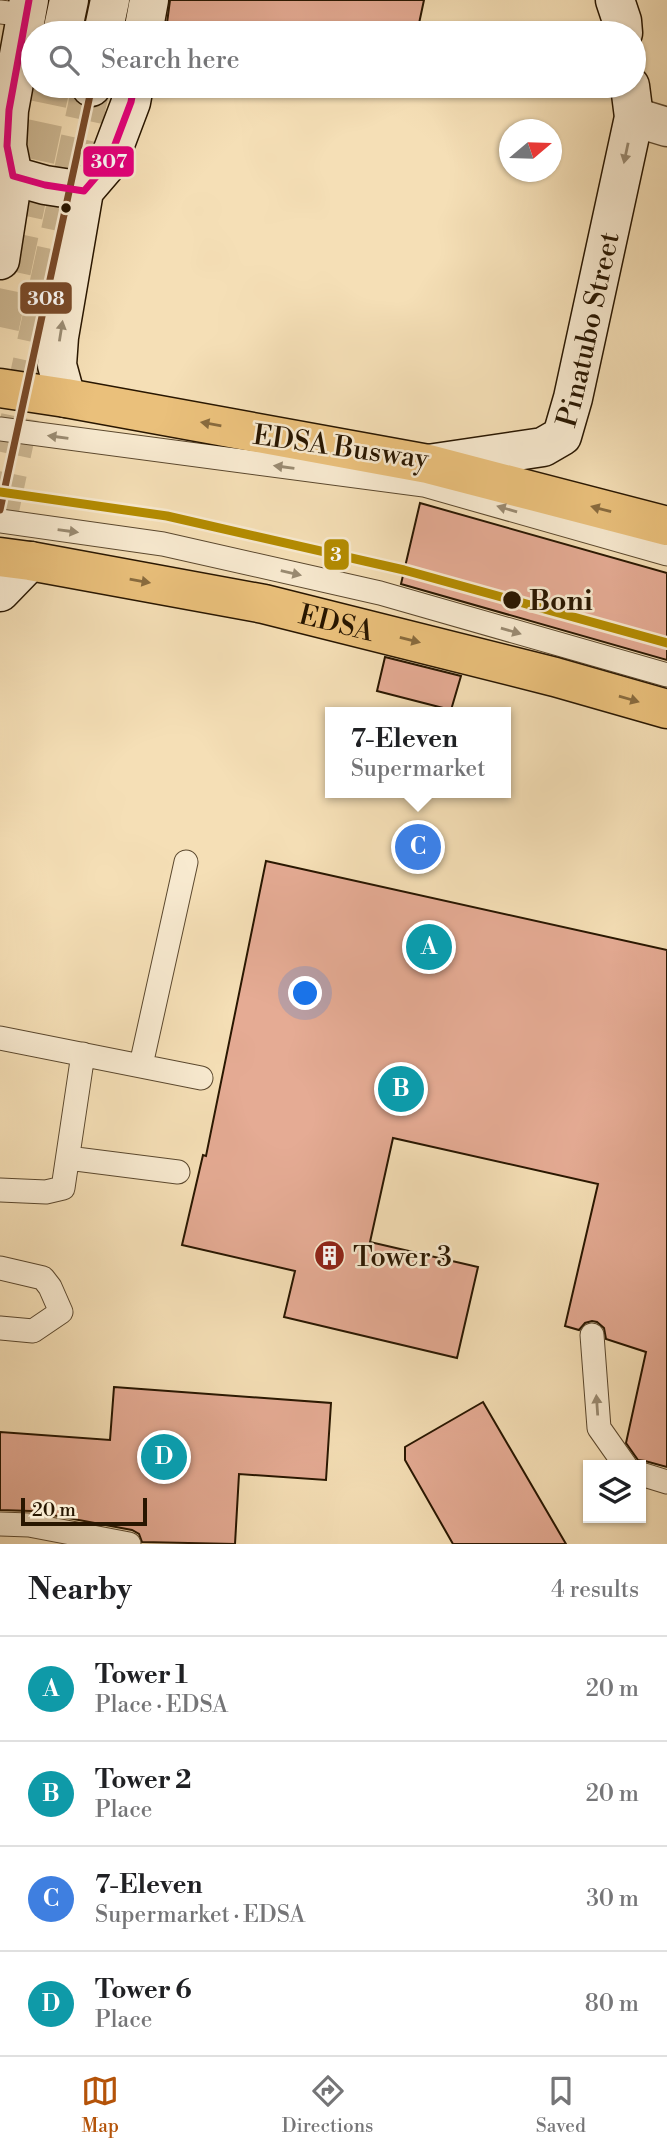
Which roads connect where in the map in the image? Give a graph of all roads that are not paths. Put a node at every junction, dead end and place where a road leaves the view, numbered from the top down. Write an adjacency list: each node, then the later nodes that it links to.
1 (69, 0): 6 (main road)
2 (110, 0): 7 (main road)
3 (149, 0): 8 (main road)
4 (615, 0): 9 (main road)
5 (18, 9): 12 (main road)
6 (65, 21)
7 (106, 21)
8 (145, 21)
9 (622, 21)
10 (132, 98): 13 (main road)
11 (643, 110): 18 (main road, Pinatubo Street, one-way to 18)
12 (13, 176): 13 (main road); 14 (main road)
13 (84, 191): 16 (main road, one-way to 13)
14 (0, 260)
15 (0, 388): 16 (highway)
16 (65, 398): 18 (highway, one-way to 16)
17 (0, 429): 21 (lane, EDSA Busway, one-way to 17)
18 (428, 464): 20 (highway, one-way to 18)
19 (0, 521): 24 (lane, one-way to 24)
20 (667, 526)
21 (667, 554)
22 (15, 559): 23 (main road); 25 (highway, EDSA, one-way to 25)
23 (0, 592)
24 (667, 675)
25 (667, 709)
26 (186, 862): 29 (lane)
27 (0, 1038): 28 (lane)
28 (83, 1054): 29 (lane); 31 (lane)
29 (141, 1065): 30 (lane)
30 (201, 1077)
31 (68, 1158): 32 (lane); 33 (lane)
32 (178, 1172)
33 (0, 1190)
34 (0, 1268): 35 (lane)
35 (0, 1328)
36 (592, 1335): 37 (lane, one-way to 36)
37 (621, 1460)
38 (646, 1476): 39 (lane)
39 (667, 1482)
40 (0, 1524): 41 (lane)
41 (129, 1544)

